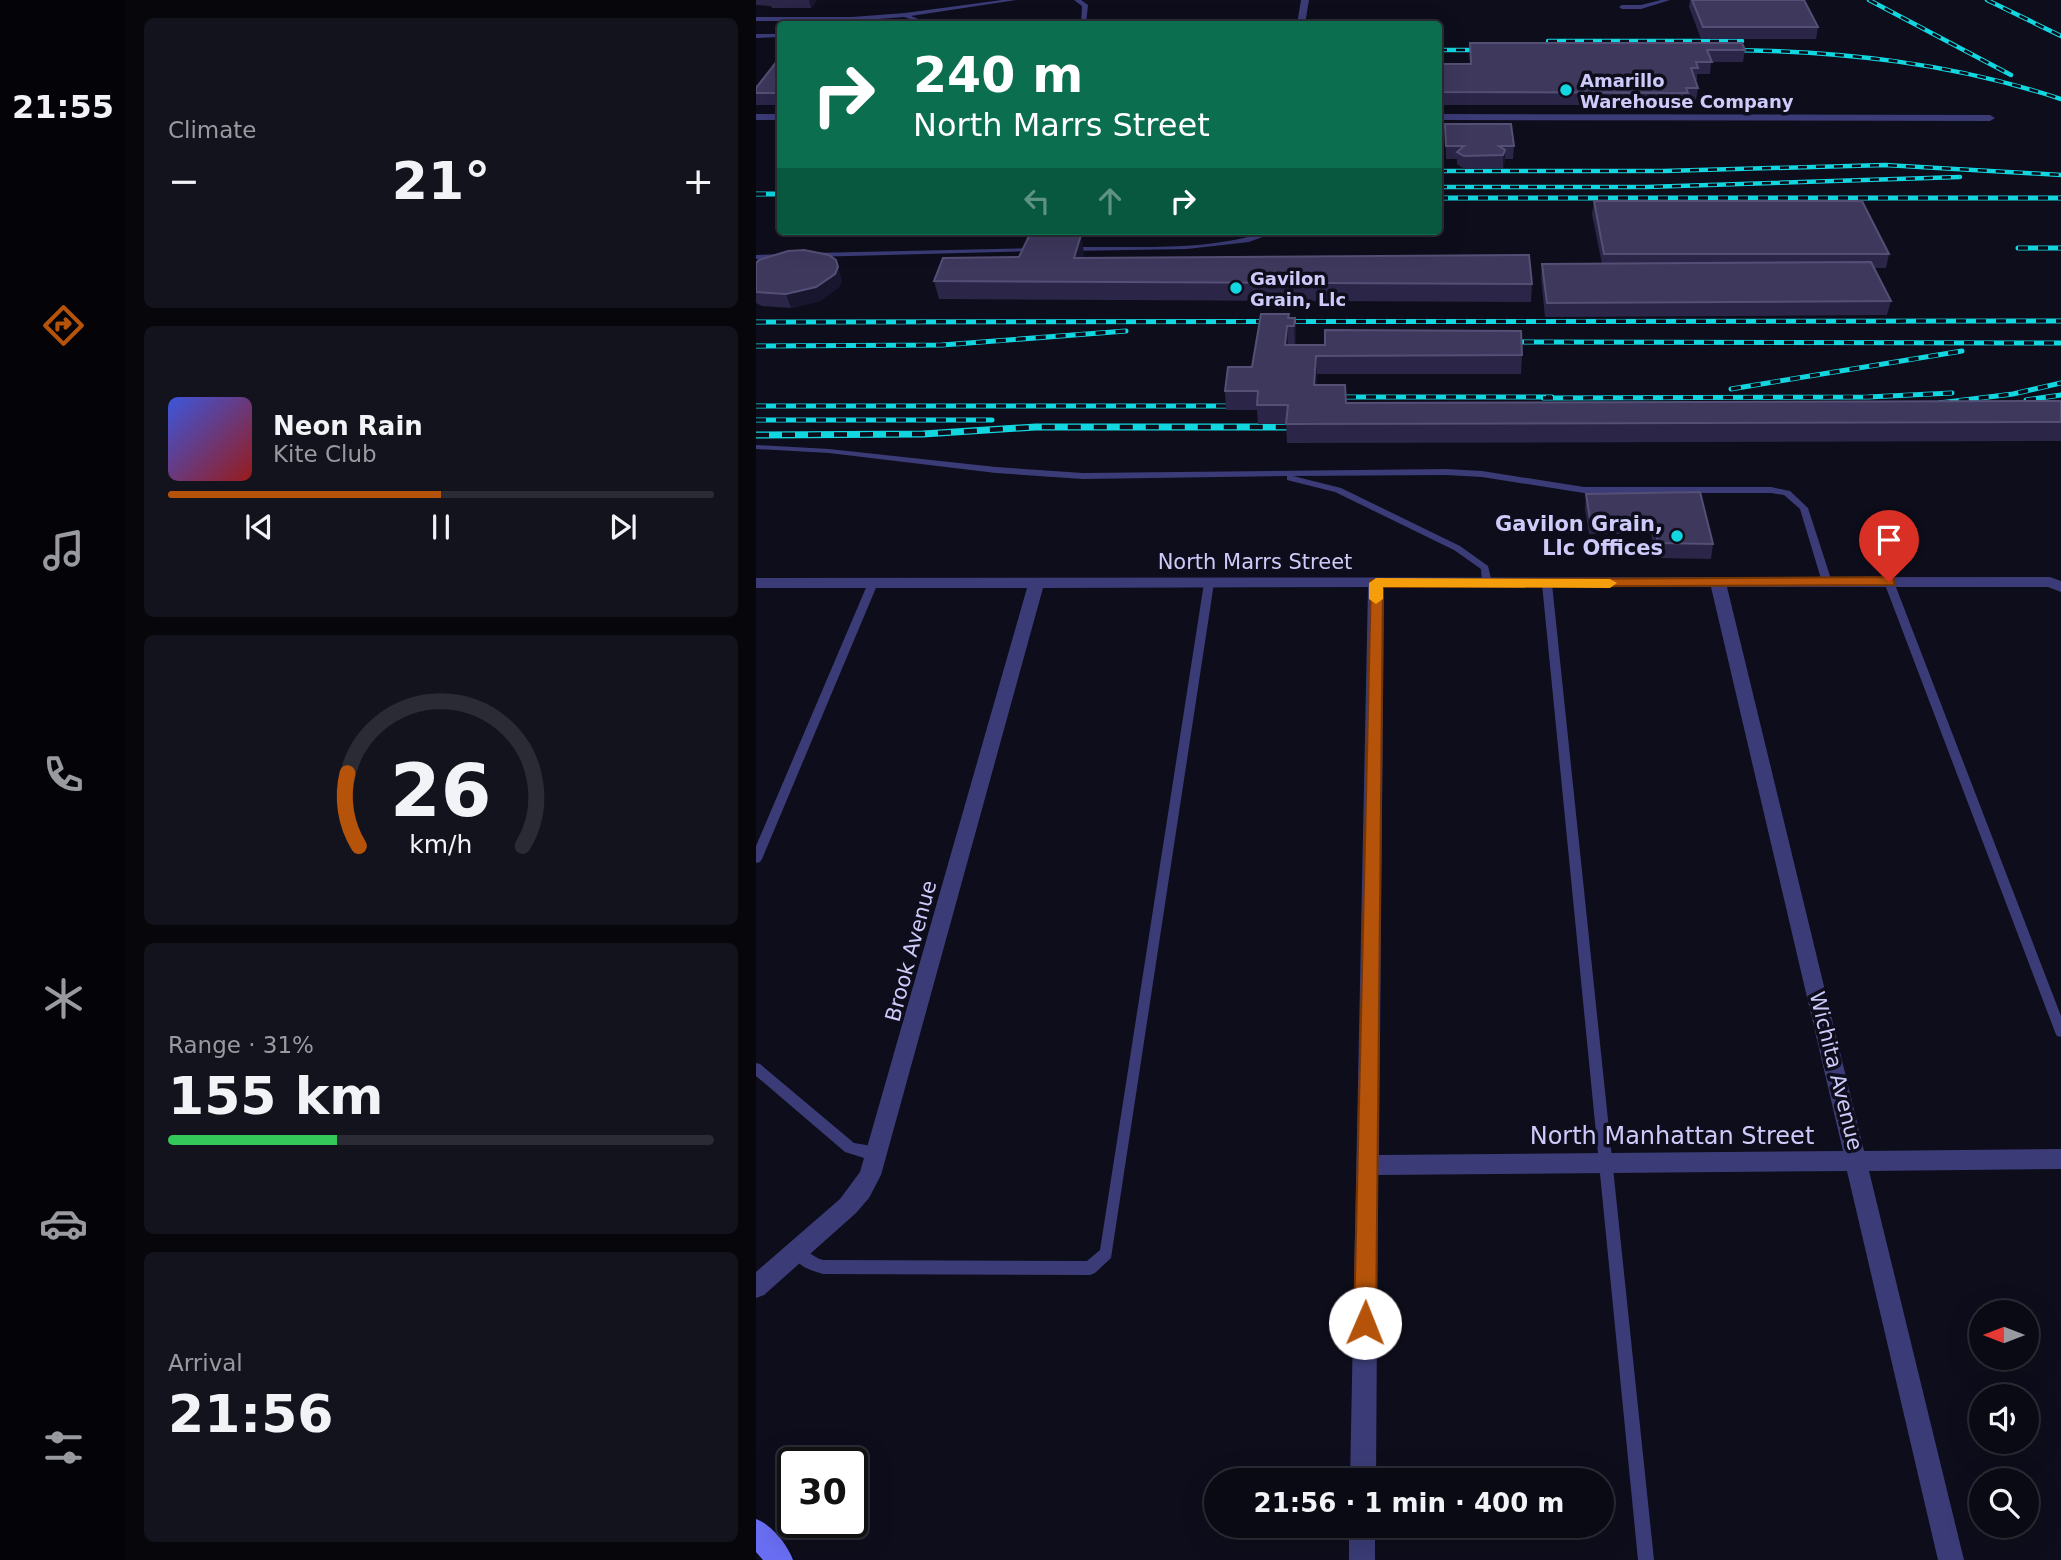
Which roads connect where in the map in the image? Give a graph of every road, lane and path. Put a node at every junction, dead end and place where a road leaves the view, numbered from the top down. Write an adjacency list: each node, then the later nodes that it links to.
1 (1013, 0): 6 (lane)
2 (1077, 0): 11 (lane)
3 (1305, 0): 12 (street)
4 (1667, 0): 5 (lane)
5 (1622, 7)
6 (905, 15): 8 (lane); 10 (lane)
7 (756, 19): 8 (lane)
8 (852, 19): 9 (lane)
9 (848, 21)
10 (920, 21)
11 (1084, 21)
12 (1302, 21)
13 (756, 36): 14 (lane)
14 (777, 36)
15 (756, 117): 16 (street)
16 (777, 117)
17 (1442, 117): 18 (street)
18 (1990, 118)
19 (1072, 235): 21 (lane)
20 (1264, 235): 23 (lane)
21 (1018, 250): 22 (lane); 24 (lane)
22 (1044, 250)
23 (1057, 250)
24 (756, 257)
25 (756, 447): 26 (lane)
26 (1267, 474): 27 (lane); 34 (lane)
27 (1827, 582): 28 (street, North Marrs Street); 36 (street, North Marrs Street)
28 (1889, 582): 37 (street, North Marrs Street); 39 (lane)
29 (756, 583): 30 (street, North Marrs Street)
30 (873, 583): 31 (street, North Marrs Street); 38 (lane)
31 (1036, 583): 32 (street, North Marrs Street); 41 (street, Brook Avenue)
32 (1209, 583): 33 (street, North Marrs Street); 46 (lane)
33 (1376, 583): 34 (street, North Marrs Street); 45 (street)
34 (1487, 583): 35 (street, North Marrs Street)
35 (1547, 583): 36 (street, North Marrs Street); 43 (lane)
36 (1718, 583): 44 (street, Wichita Avenue)
37 (2061, 587)
38 (756, 859)
39 (2061, 1032)
40 (756, 1068): 41 (lane)
41 (879, 1152): 46 (street, Brook Avenue)
42 (2061, 1159): 44 (street, North Manhattan Street)
43 (1607, 1162): 44 (street, North Manhattan Street); 45 (street, North Manhattan Street); 53 (lane)
44 (1858, 1162): 54 (street, Wichita Avenue)
45 (1367, 1165): 48 (street)
46 (797, 1252): 47 (street, Brook Avenue)
47 (756, 1287)
48 (1363, 1468)
49 (756, 1532): 51 (main road)
50 (1362, 1538): 52 (street)
51 (780, 1560)
52 (1362, 1560)
53 (1646, 1560)
54 (1951, 1560)

